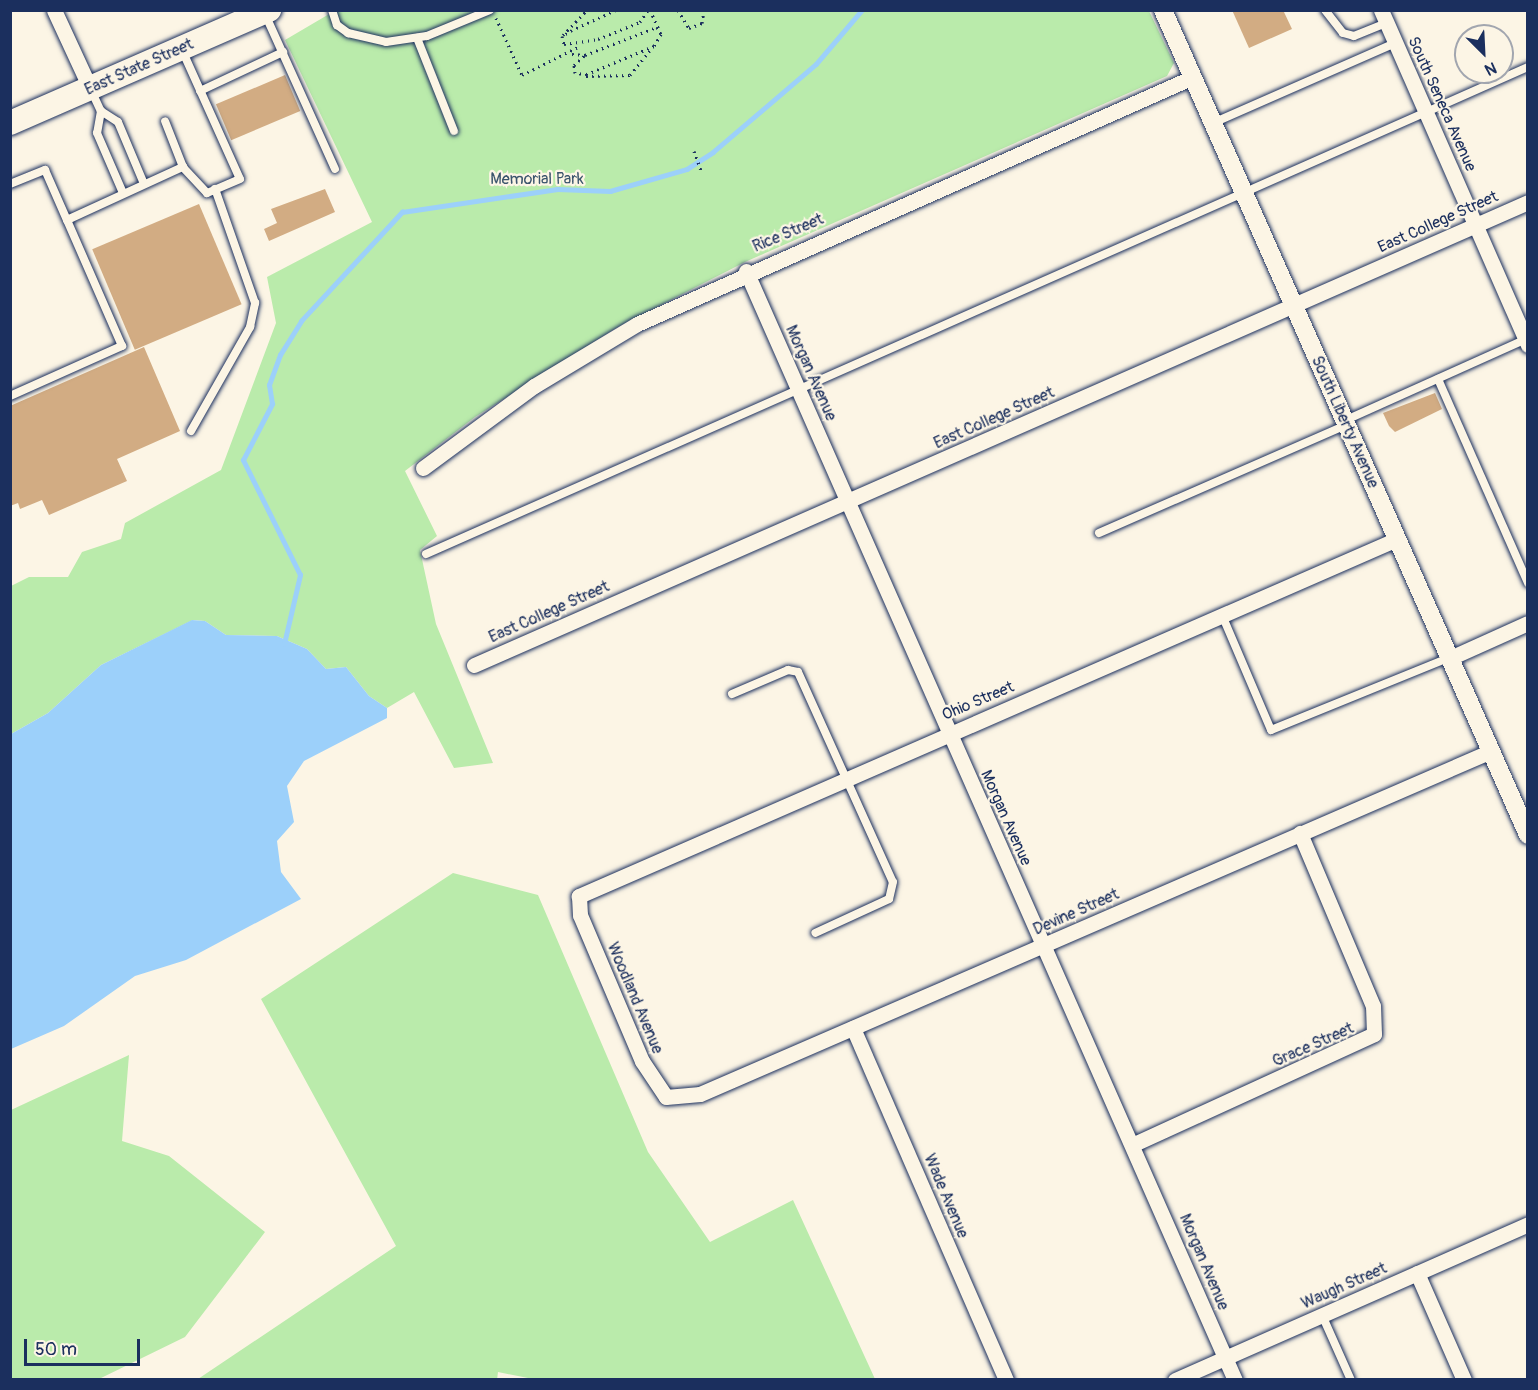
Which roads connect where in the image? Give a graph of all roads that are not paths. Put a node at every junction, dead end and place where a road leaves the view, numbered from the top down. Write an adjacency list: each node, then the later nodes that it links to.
1 (54, 10): 14 (street)
2 (332, 10): 8 (lane)
3 (491, 10): 8 (lane)
4 (1163, 10): 13 (street, South Liberty Avenue)
5 (1325, 10): 7 (lane)
6 (266, 11): 10 (highway, East State Street); 11 (lane)
7 (1384, 17): 9 (street, South Seneca Avenue)
8 (417, 38): 21 (lane)
9 (1395, 43): 17 (street, South Seneca Avenue); 20 (lane)
10 (182, 48): 14 (highway, East State Street); 15 (lane)
11 (283, 52): 15 (lane); 23 (lane)
12 (1527, 67): 17 (lane)
13 (1193, 77): 20 (street, South Liberty Avenue); 32 (street, Rice Street)
14 (90, 88): 16 (lane); 19 (highway, East State Street)
15 (200, 91): 26 (lane)
16 (101, 111): 25 (lane); 27 (lane)
17 (1425, 112): 28 (lane); 31 (street, South Seneca Avenue)
18 (165, 121): 22 (lane)
19 (10, 123)
20 (1213, 123): 28 (street, South Liberty Avenue)
21 (454, 131)
22 (183, 167): 25 (lane); 26 (lane)
23 (335, 169)
24 (10, 184): 30 (lane)
25 (144, 184): 27 (lane)
26 (215, 189): 39 (lane)
27 (123, 193): 30 (lane)
28 (1244, 193): 33 (street, South Liberty Avenue); 36 (lane)
29 (1527, 202): 31 (street, East College Street)
30 (67, 220): 37 (lane)
31 (1475, 225): 33 (street, East College Street); 34 (street, South Seneca Avenue)
32 (746, 271): 36 (street, Morgan Avenue); 40 (street, Rice Street)
33 (1293, 306): 38 (street, South Liberty Avenue); 41 (street, East College Street)
34 (1527, 341): 35 (lane)
35 (1438, 379): 38 (lane); 45 (lane)
36 (797, 387): 41 (street, Morgan Avenue); 44 (lane)
37 (10, 396)
38 (1346, 423): 42 (lane); 43 (street, South Liberty Avenue)
39 (191, 431)
40 (423, 468)
41 (848, 502): 49 (street, East College Street); 51 (street, Morgan Avenue)
42 (1099, 533)
43 (1397, 539): 46 (street, Ohio Street); 48 (street, South Liberty Avenue)
44 (426, 554)
45 (1527, 583)
46 (1222, 615): 48 (lane); 51 (street, Ohio Street)
47 (1527, 623): 48 (street)
48 (1450, 658): 52 (street, South Liberty Avenue)
49 (474, 665)
50 (732, 694): 53 (lane)
51 (948, 734): 53 (street, Ohio Street); 58 (street, Morgan Avenue)
52 (1491, 750): 54 (street, Devine Street); 55 (street, South Liberty Avenue)
53 (845, 778): 56 (street, Ohio Street); 57 (lane)
54 (1300, 834): 58 (street, Devine Street); 61 (street, Grace Street)
55 (1527, 835)
56 (577, 901): 60 (street, Woodland Avenue)
57 (815, 933)
58 (1044, 946): 59 (street, Devine Street); 61 (street, Morgan Avenue)
59 (853, 1028): 60 (street, Devine Street); 66 (street, Wade Avenue)
60 (673, 1100)
61 (1134, 1144): 65 (street, Morgan Avenue)
62 (1527, 1224): 63 (street, Waugh Street)
63 (1417, 1273): 64 (street, Waugh Street); 70 (street)
64 (1322, 1315): 65 (street, Waugh Street); 69 (lane)
65 (1225, 1358): 67 (street, Waugh Street); 68 (street, Morgan Avenue)
66 (1006, 1380)
67 (1175, 1380)
68 (1234, 1380)
69 (1351, 1380)
70 (1464, 1380)

